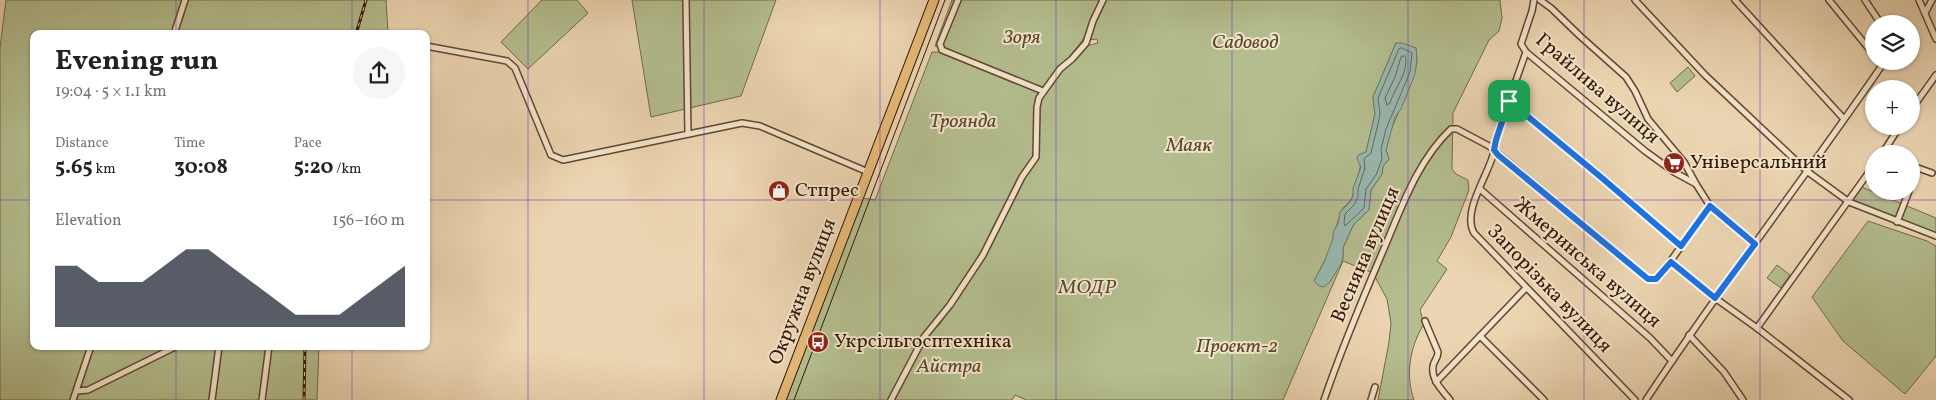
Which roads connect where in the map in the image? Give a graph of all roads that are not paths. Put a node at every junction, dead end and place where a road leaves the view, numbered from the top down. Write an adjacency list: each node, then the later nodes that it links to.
1 (185, 0): 16 (street)
2 (686, 0): 27 (street)
3 (934, 0): 30 (main road, Окружна вулиця)
4 (958, 0): 23 (street)
5 (1103, 0): 23 (street)
6 (1534, 0): 20 (street, Грайлива вулиця)
7 (1540, 0): 34 (street)
8 (1634, 0): 31 (street)
9 (1736, 0): 26 (street)
10 (1829, 0): 18 (street)
11 (1865, 0): 15 (street)
12 (1919, 0): 14 (street)
13 (1932, 0): 14 (street)
14 (1925, 12): 17 (street)
15 (1875, 15)
16 (175, 30)
17 (1936, 39)
18 (1865, 45)
19 (430, 47): 27 (street)
20 (1526, 52): 25 (street); 34 (street, Грайлива вулиця)
21 (1877, 70): 26 (street)
22 (1936, 75): 24 (street)
23 (1043, 91): 62 (street)
24 (1920, 97)
25 (1509, 101): 28 (street); 42 (street)
26 (1844, 119): 31 (street)
27 (688, 134): 30 (street)
28 (1494, 150): 35 (street); 43 (street); 63 (street, Весняна вулиця)
29 (1920, 169): 32 (street)
30 (868, 172): 61 (main road, Окружна вулиця)
31 (1808, 172): 37 (street); 41 (street)
32 (1932, 173)
33 (1865, 178): 37 (street)
34 (1696, 184): 38 (street, Грайлива вулиця)
35 (1480, 189): 44 (street, Запорізька вулиця); 54 (street, Жмеринська вулиця)
36 (1906, 200): 39 (street)
37 (1849, 202): 39 (street); 47 (street)
38 (1710, 206): 41 (street, Грайлива вулиця); 42 (street)
39 (1897, 222): 40 (street)
40 (1936, 236)
41 (1755, 244): 45 (street)
42 (1681, 246): 43 (street)
43 (1671, 262): 45 (street)
44 (1526, 288): 49 (street); 67 (street, Запорізька вулиця)
45 (1715, 298): 47 (street); 48 (street)
46 (1425, 321): 55 (street)
47 (1757, 328): 70 (street)
48 (1689, 335): 54 (street); 69 (street)
49 (1480, 336): 55 (street); 66 (street)
50 (90, 350): 57 (street)
51 (169, 350): 57 (street)
52 (218, 350): 59 (street)
53 (268, 350): 60 (street)
54 (1672, 361): 68 (street)
55 (1436, 382): 65 (street)
56 (1375, 387): 64 (street)
57 (78, 391): 58 (street)
58 (74, 400)
59 (212, 400)
60 (262, 400)
61 (781, 400)
62 (891, 400)
63 (1324, 400)
64 (1370, 400)
65 (1450, 400)
66 (1544, 400)
67 (1635, 400)
68 (1646, 400)
69 (1743, 400)
70 (1849, 400)

